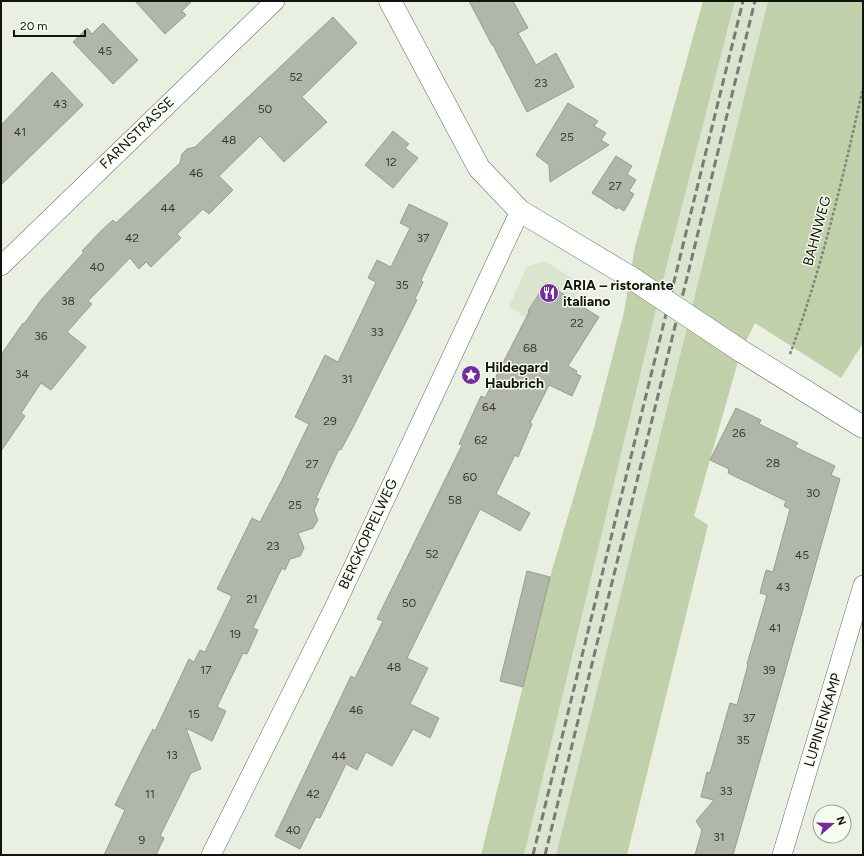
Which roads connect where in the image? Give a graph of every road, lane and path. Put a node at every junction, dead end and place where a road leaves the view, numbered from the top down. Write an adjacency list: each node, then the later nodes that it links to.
1 (275, 1): 5 (street, FARNSTRASSE)
2 (390, 1): 4 (street)
3 (863, 88): 6 (path, BAHNWEG)
4 (520, 211): 6 (street, bridge); 9 (street, BERGKOPPELWEG)
5 (1, 266)
6 (782, 377): 7 (street)
7 (863, 428)
8 (863, 585): 10 (street, LUPINENKAMP)
9 (211, 855)
10 (782, 855)

